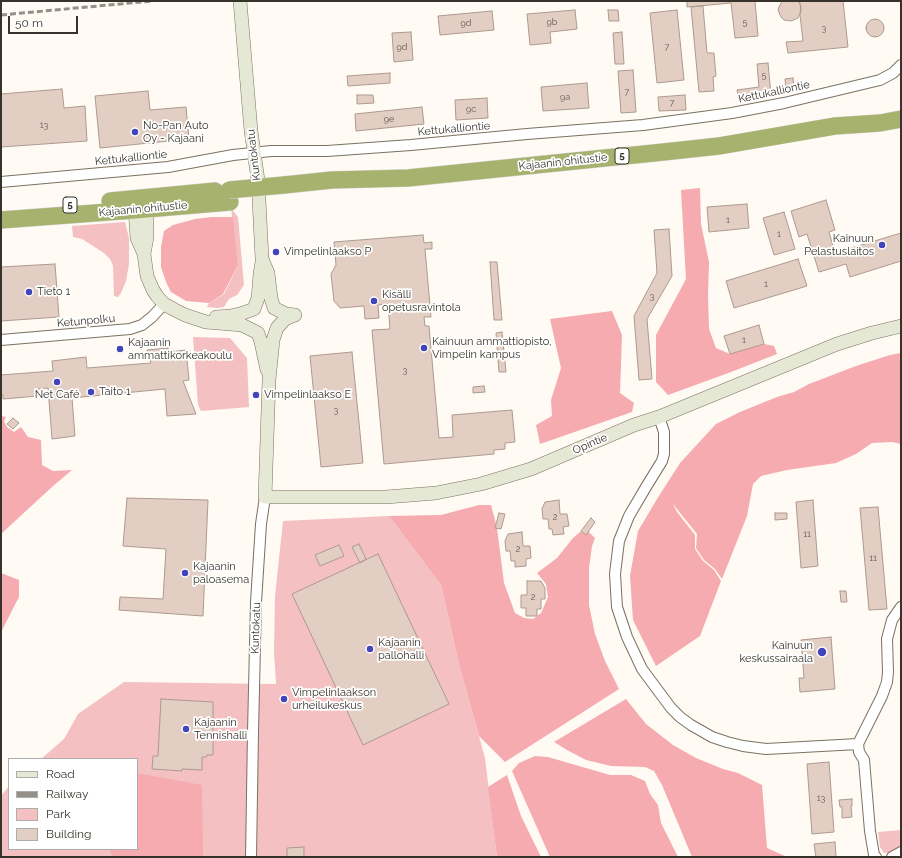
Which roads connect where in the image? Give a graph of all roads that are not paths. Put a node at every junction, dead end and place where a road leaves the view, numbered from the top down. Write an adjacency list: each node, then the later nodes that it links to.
1 (240, 1): 6 (street, Kuntokatu)
2 (901, 65): 6 (street, Kettukalliontie)
3 (901, 109): 5 (highway, Kajaanin ohitustie / 5)
4 (901, 119): 5 (highway, Kajaanin ohitustie / 5)
5 (834, 126): 8 (highway, Kajaanin ohitustie / 5, bridge)
6 (254, 153): 7 (street, Kettukalliontie); 11 (street, Kuntokatu)
7 (1, 182)
8 (140, 206): 9 (highway, Kajaanin ohitustie / 5); 10 (highway, Kajaanin ohitustie / 5); 12 (street)
9 (1, 214)
10 (1, 220)
11 (262, 259): 13 (street, Kuntokatu); 14 (street)
12 (164, 304): 15 (street); 19 (street, Ketunpolku)
13 (274, 308): 14 (street); 17 (street)
14 (254, 309): 15 (street); 18 (street)
15 (197, 318): 18 (street)
16 (901, 326): 21 (street, Opintie)
17 (277, 328): 18 (street); 20 (street, Kuntokatu)
18 (258, 333): 20 (street)
19 (1, 340)
20 (269, 380): 22 (street, Kuntokatu)
21 (659, 417): 22 (street, Opintie); 24 (street)
22 (265, 497): 26 (street, Kuntokatu)
23 (901, 607): 24 (street)
24 (858, 744): 27 (street)
25 (901, 852): 28 (street)
26 (251, 857)
27 (876, 857)
28 (892, 857)

